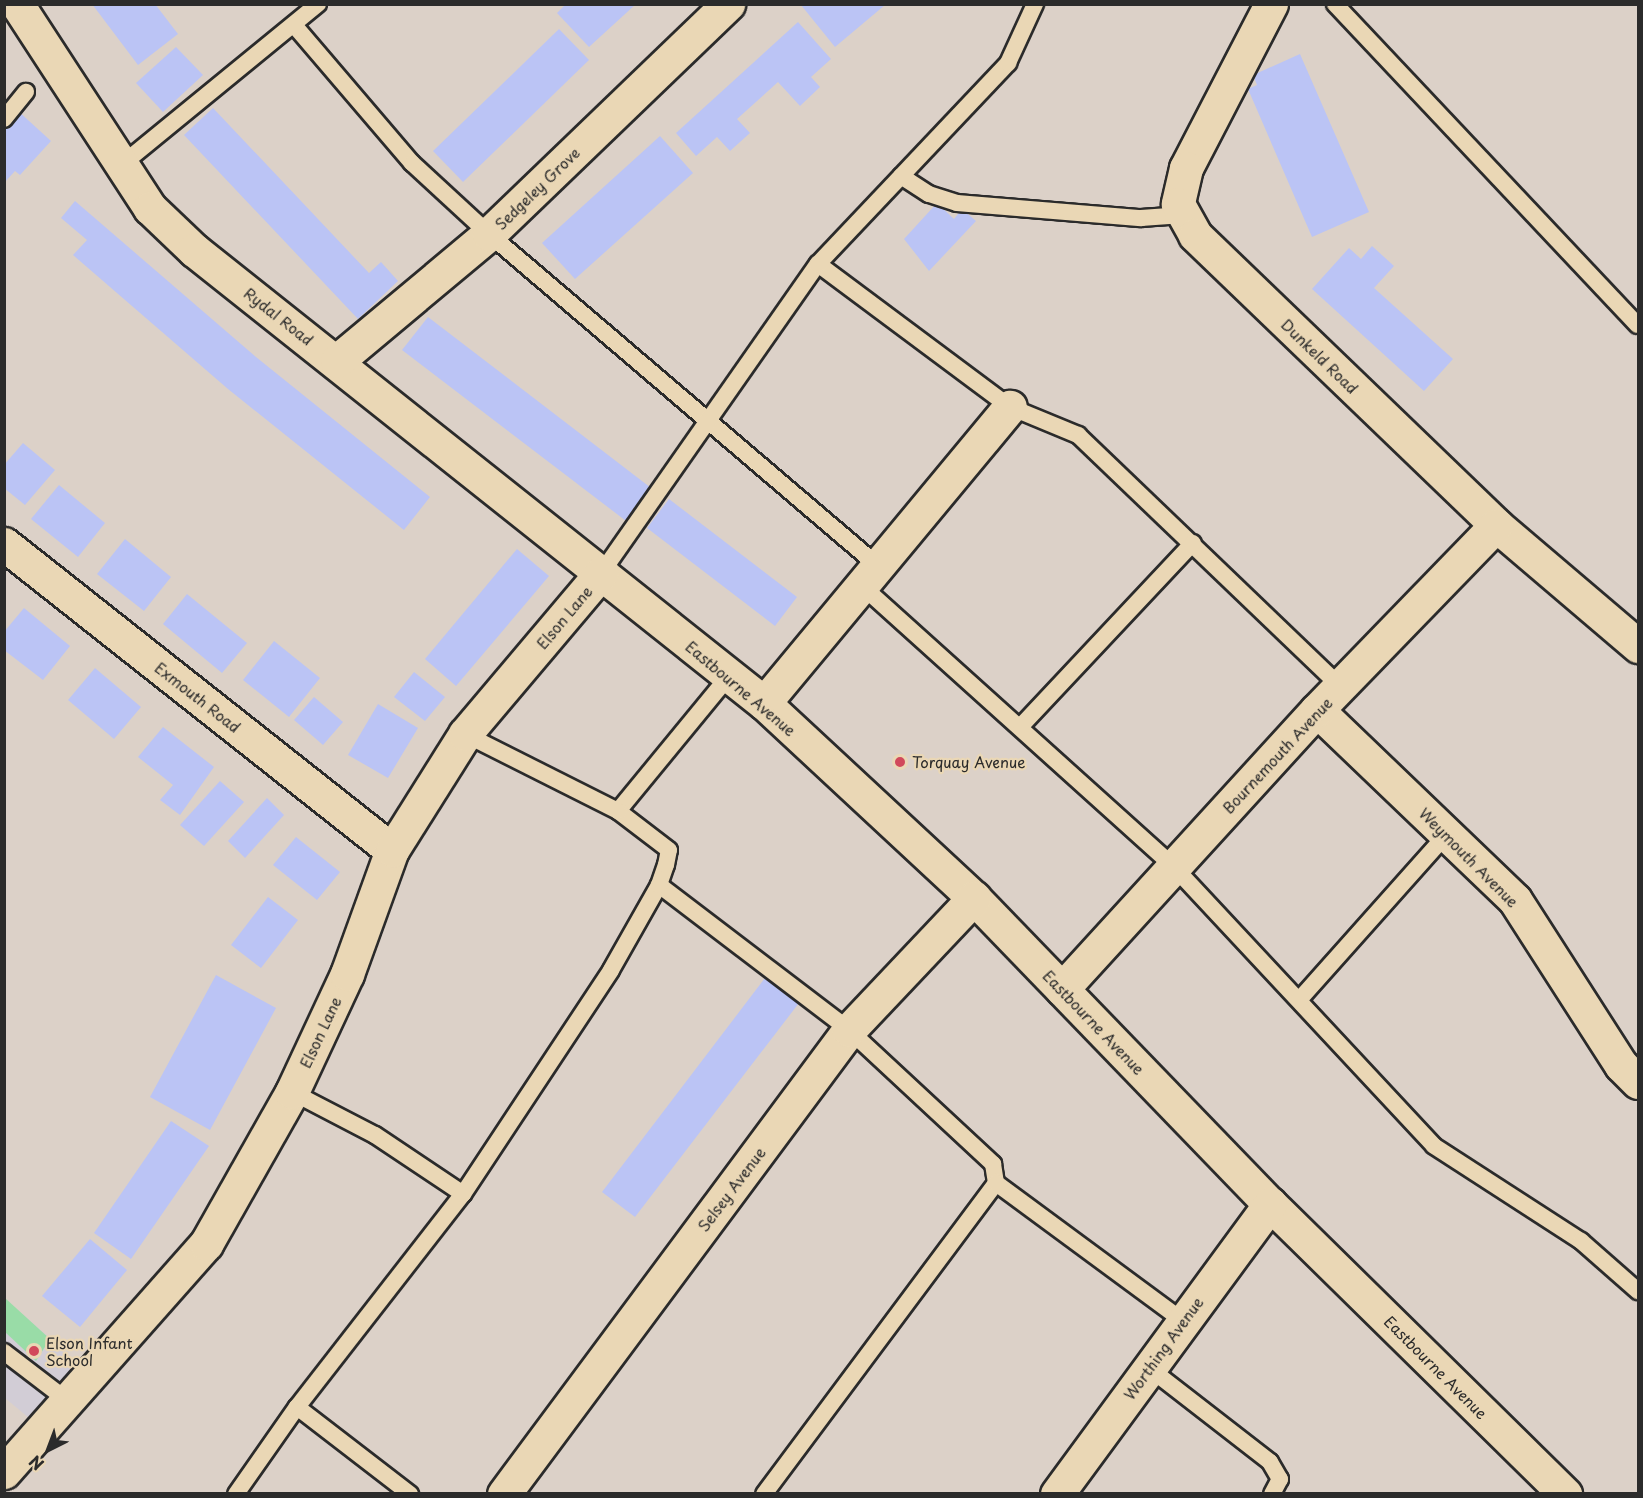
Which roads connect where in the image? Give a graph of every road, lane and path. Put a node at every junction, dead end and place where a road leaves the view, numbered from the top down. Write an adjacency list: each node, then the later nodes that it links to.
1 (17, 4): 10 (street, Rydal Road)
2 (318, 4): 7 (lane)
3 (728, 4): 13 (street, Sedgeley Grove)
4 (1035, 4): 11 (lane)
5 (1271, 4): 12 (street, Dunkeld Road)
6 (1335, 4): 15 (lane)
7 (294, 25): 10 (lane); 13 (lane)
8 (26, 92): 9 (lane)
9 (4, 119)
10 (120, 166): 16 (street, Rydal Road)
11 (901, 176): 12 (lane); 14 (lane)
12 (1184, 215): 19 (street, Dunkeld Road)
13 (489, 234): 16 (street, Sedgeley Grove); 18 (lane)
14 (818, 264): 17 (lane); 18 (lane)
15 (1638, 325)
16 (337, 361): 22 (street, Rydal Road)
17 (1010, 407): 20 (lane); 23 (street)
18 (710, 419): 22 (lane); 23 (lane)
19 (1496, 525): 24 (street, Dunkeld Road); 26 (street, Bournemouth Avenue)
20 (1193, 543): 26 (lane); 29 (lane)
21 (4, 544): 33 (street, Exmouth Road)
22 (602, 572): 25 (street, Eastbourne Avenue); 30 (street, Elson Lane)
23 (869, 575): 27 (street); 29 (lane)
24 (1638, 646)
25 (729, 677): 27 (street, Eastbourne Avenue); 31 (lane)
26 (1340, 686): 28 (street, Bournemouth Avenue)
27 (764, 703): 36 (street, Eastbourne Avenue)
28 (1317, 710): 32 (street, Weymouth Avenue); 34 (street, Bournemouth Avenue)
29 (1020, 726): 34 (lane)
30 (465, 734): 31 (lane); 33 (street, Elson Lane)
31 (618, 811): 35 (lane)
32 (1448, 833): 38 (lane); 40 (street, Weymouth Avenue)
33 (392, 850): 41 (street, Elson Lane)
34 (1174, 867): 37 (street, Bournemouth Avenue); 38 (lane)
35 (659, 885): 39 (lane); 43 (lane)
36 (974, 898): 37 (street, Eastbourne Avenue); 39 (street, Selsey Avenue)
37 (1062, 989): 44 (street, Eastbourne Avenue)
38 (1299, 1000): 45 (lane)
39 (849, 1030): 42 (lane); 55 (street, Selsey Avenue)
40 (1638, 1082)
41 (292, 1092): 43 (lane); 49 (street, Elson Lane)
42 (996, 1184): 46 (lane); 56 (lane)
43 (463, 1194): 50 (lane)
44 (1270, 1204): 46 (street, Worthing Avenue); 58 (street, Eastbourne Avenue)
45 (1638, 1291)
46 (1182, 1320): 48 (street, Worthing Avenue)
47 (4, 1352): 49 (lane)
48 (1149, 1368): 52 (lane); 57 (street, Worthing Avenue)
49 (68, 1401): 51 (street, Elson Lane)
50 (297, 1407): 53 (lane); 54 (lane)
51 (4, 1472)
52 (1278, 1492)
53 (236, 1494)
54 (410, 1494)
55 (504, 1494)
56 (764, 1494)
57 (1057, 1494)
58 (1565, 1494)

